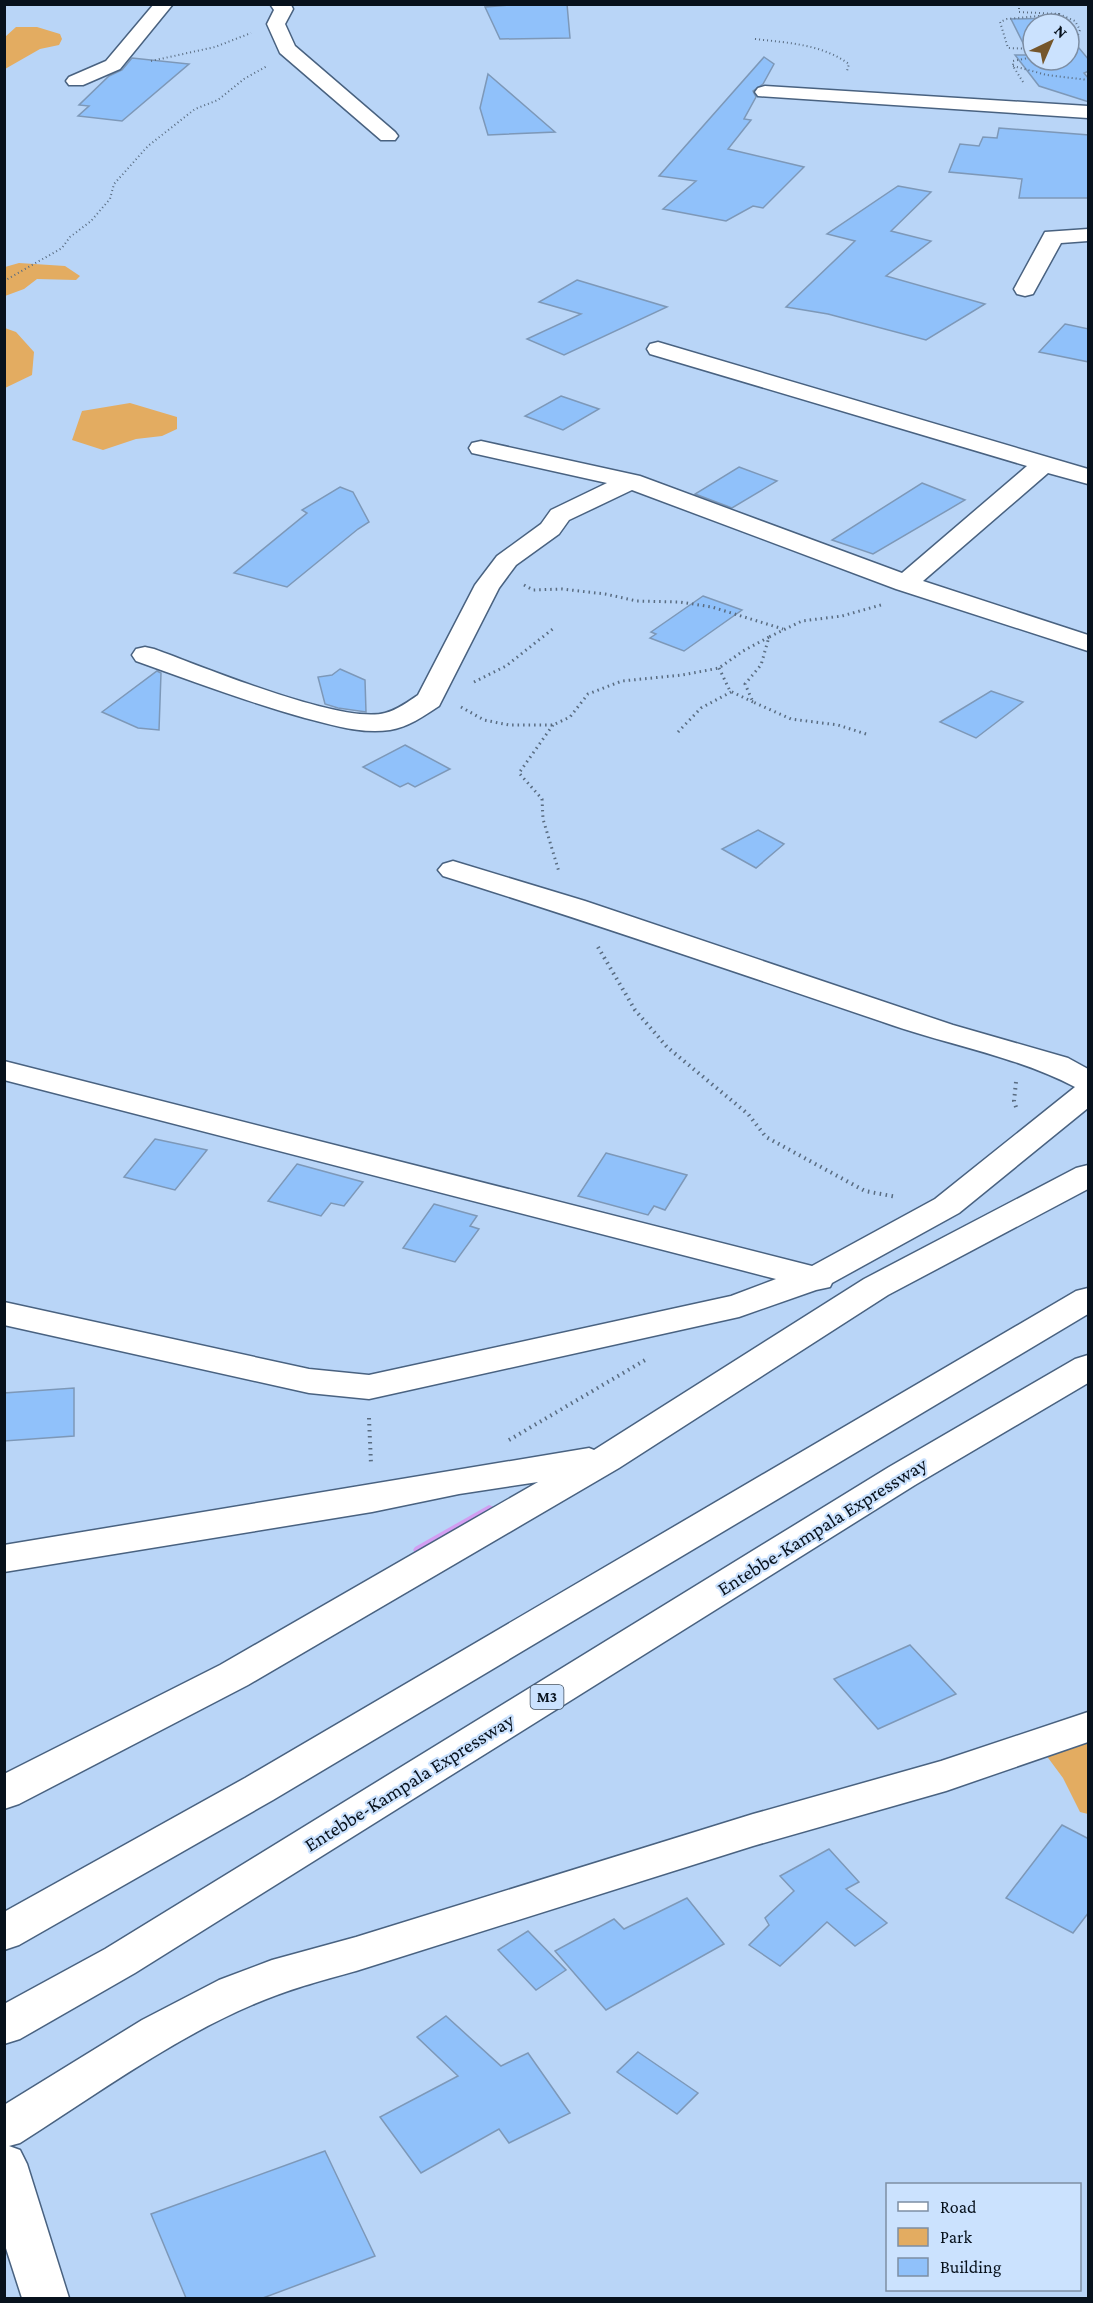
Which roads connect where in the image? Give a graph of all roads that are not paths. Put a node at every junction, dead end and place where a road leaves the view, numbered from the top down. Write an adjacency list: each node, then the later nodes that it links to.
1 (164, 4): 3 (main road)
2 (281, 7): 6 (main road)
3 (76, 81)
4 (765, 92): 5 (main road)
5 (1089, 112)
6 (388, 136)
7 (1089, 235): 8 (main road)
8 (1025, 289)
9 (658, 349): 11 (main road)
10 (481, 448): 13 (main road)
11 (1043, 465): 12 (main road); 14 (main road)
12 (1089, 477)
13 (631, 481): 14 (main road); 16 (main road)
14 (915, 587): 15 (main road)
15 (1089, 644)
16 (145, 655)
17 (453, 870): 19 (main road)
18 (4, 1070): 22 (main road)
19 (1089, 1081)
20 (1089, 1092): 22 (main road)
21 (1089, 1175): 23 (main road)
22 (813, 1278): 23 (main road); 25 (main road)
23 (876, 1287): 27 (main road)
24 (1089, 1299): 31 (main road)
25 (4, 1313)
26 (1089, 1367): 32 (main road, Entebbe-Kampala Expressway / M3)
27 (606, 1459): 28 (main road); 30 (main road)
28 (4, 1559)
29 (1089, 1727): 33 (main road)
30 (4, 1793)
31 (4, 1933)
32 (4, 2026)
33 (4, 2129)
34 (4, 2164): 35 (main road)
35 (45, 2298)

